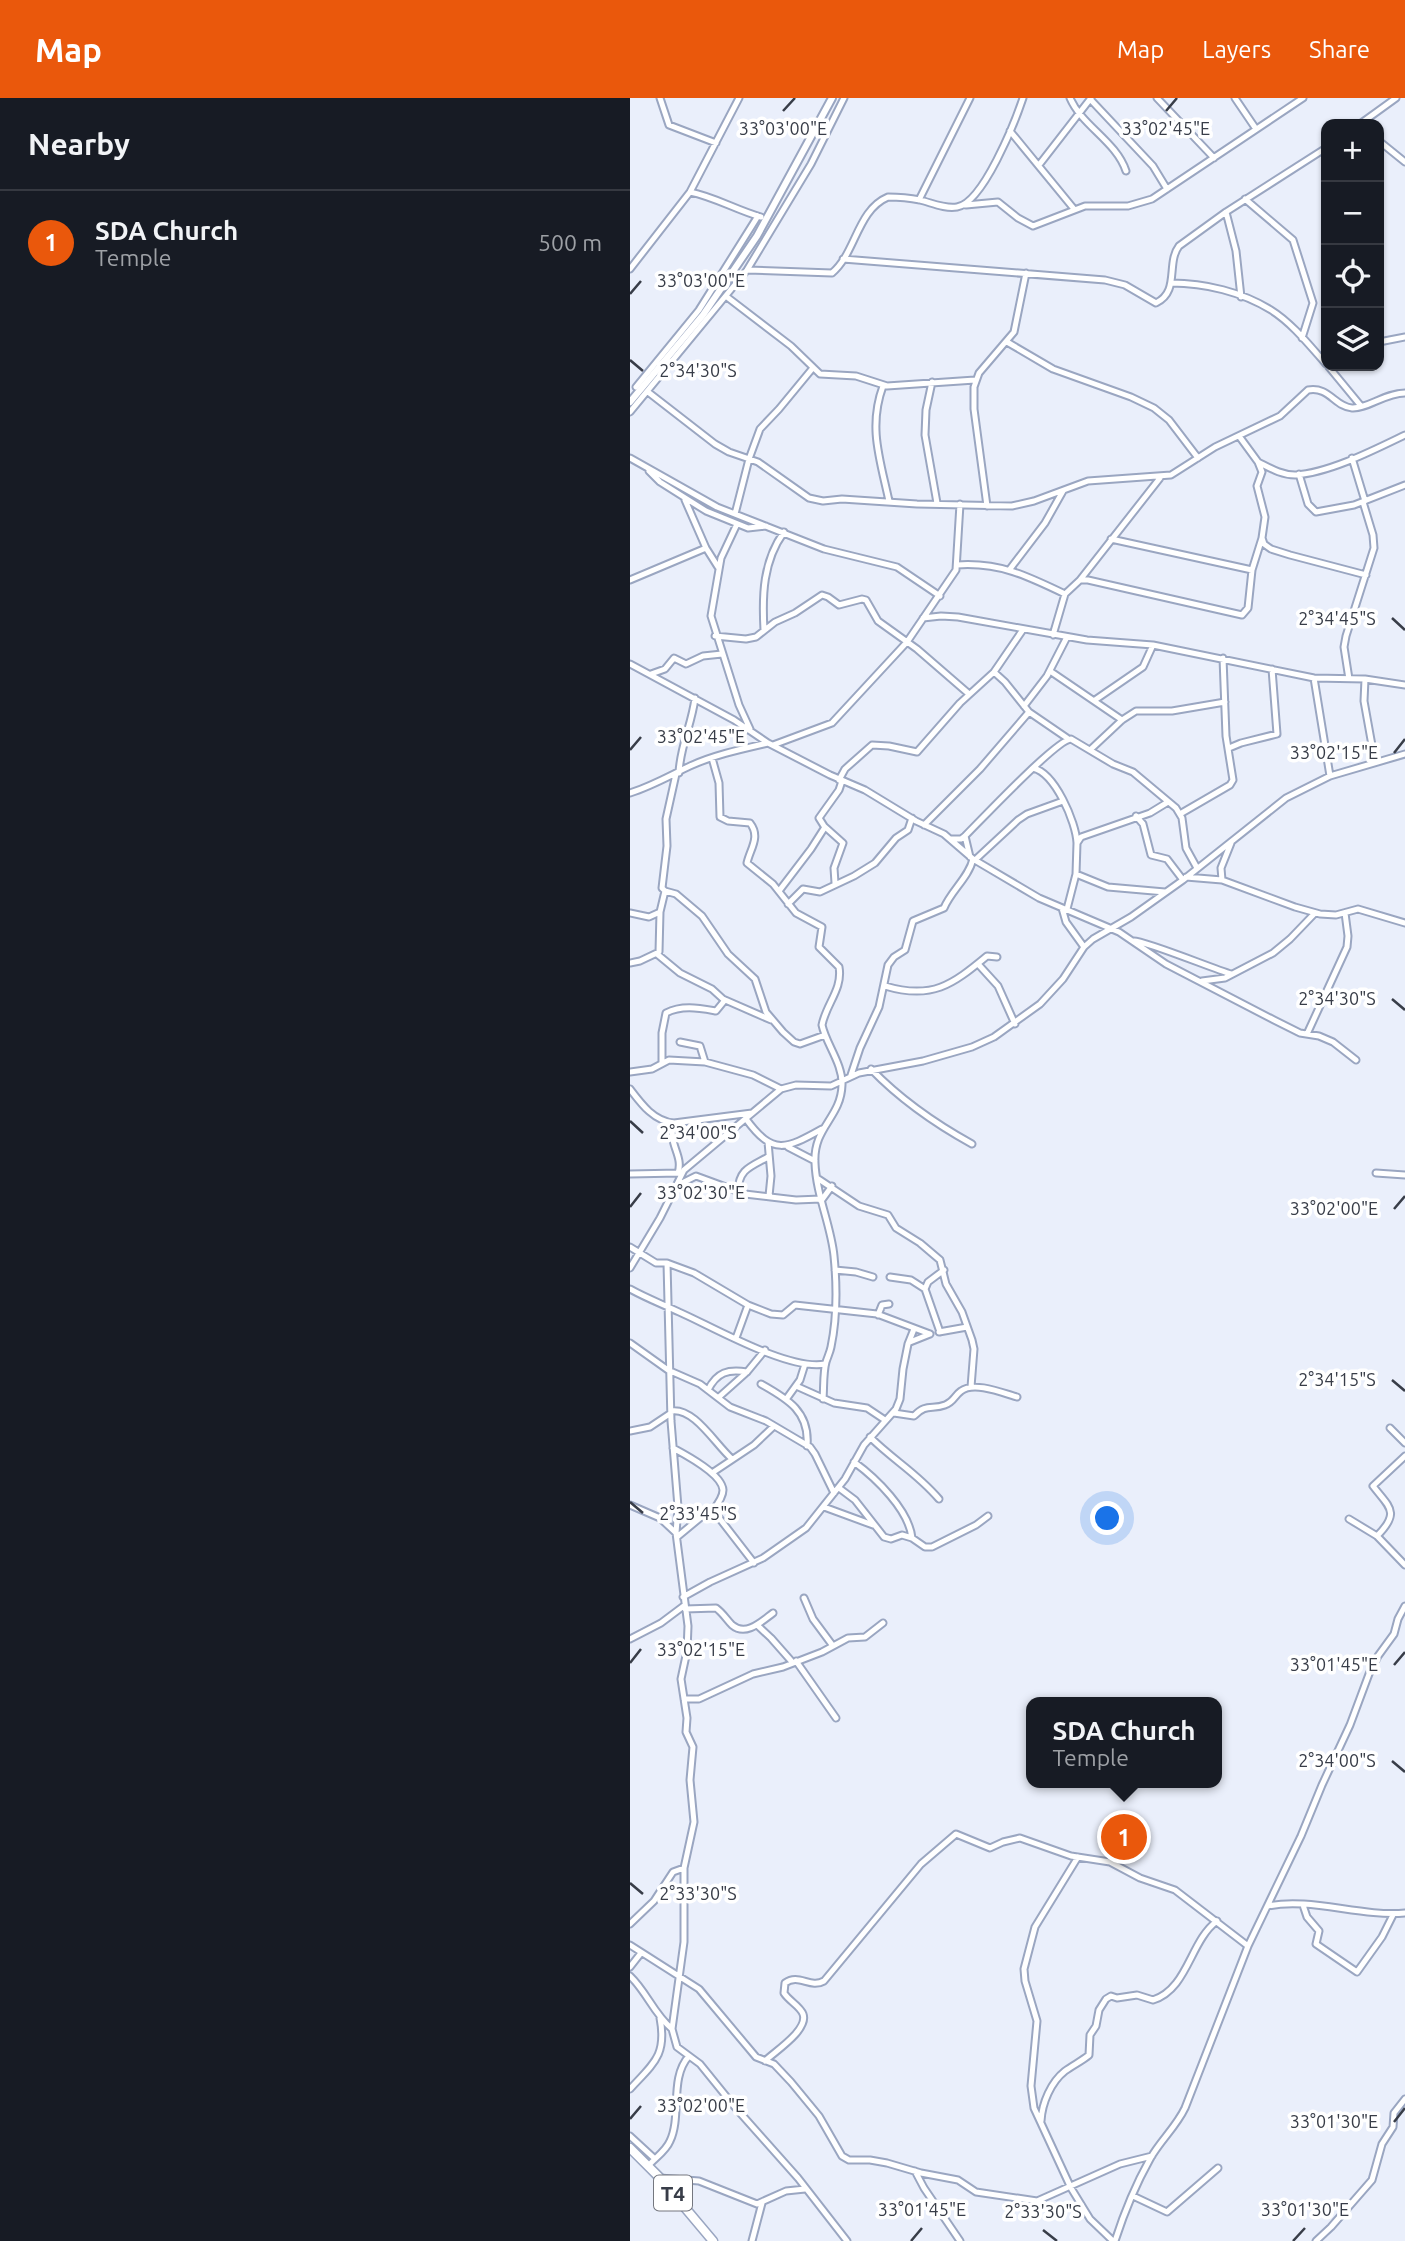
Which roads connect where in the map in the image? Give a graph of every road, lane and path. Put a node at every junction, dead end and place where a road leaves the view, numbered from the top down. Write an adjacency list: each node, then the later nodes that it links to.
1 (660, 98): 17 (street)
2 (738, 98): 17 (street)
3 (832, 98): 32 (main road)
4 (844, 98): 35 (street)
5 (970, 98): 27 (street)
6 (1023, 98): 16 (street)
7 (1070, 98): 13 (street)
8 (1090, 98): 13 (street); 24 (street)
9 (1157, 98): 20 (street)
10 (1235, 98): 15 (street)
11 (1303, 98): 15 (street)
12 (1396, 98): 14 (street)
13 (1079, 113): 22 (street); 23 (street)
14 (1367, 119)
15 (1256, 129): 20 (street)
16 (1010, 131): 22 (street); 28 (street)
17 (716, 143): 25 (street)
18 (1384, 145): 21 (street)
19 (1321, 151): 26 (street)
20 (1214, 158): 24 (street)
21 (1405, 162)
22 (1039, 165): 29 (street)
23 (1126, 171)
24 (1167, 189): 29 (street)
25 (690, 192): 31 (street); 34 (street)
26 (1245, 199): 30 (street); 41 (street)
27 (919, 200): 28 (street); 33 (street)
28 (966, 205): 29 (street)
29 (1074, 209)
30 (1226, 212): 37 (street); 39 (street)
31 (758, 216): 32 (street); 52 (street)
32 (767, 219): 52 (main road)
33 (843, 259): 35 (street); 36 (street)
34 (630, 269)
35 (747, 270): 38 (street)
36 (1026, 273): 37 (street); 43 (street)
37 (1171, 283): 39 (street)
38 (727, 297): 45 (street); 52 (street)
39 (1241, 297): 41 (street)
40 (1405, 337): 42 (street)
41 (1302, 338): 44 (street)
42 (1384, 341)
43 (1007, 342): 49 (street); 60 (street)
44 (1321, 359)
45 (812, 369): 51 (street); 62 (street)
46 (1333, 371): 48 (street)
47 (1338, 371): 48 (street)
48 (1336, 374): 55 (street)
49 (975, 380): 50 (street); 74 (street)
50 (932, 383): 51 (street); 72 (street)
51 (883, 386): 70 (street)
52 (639, 388): 54 (main road); 56 (street); 62 (street)
53 (1405, 393): 55 (street)
54 (630, 402)
55 (1361, 406): 58 (street)
56 (630, 412)
57 (1405, 435): 61 (street)
58 (1239, 436): 60 (street); 63 (street)
59 (630, 458): 64 (street)
60 (1198, 458): 66 (street)
61 (1352, 458): 65 (street); 71 (street)
62 (749, 459): 70 (street); 75 (street)
63 (1258, 462): 65 (street); 79 (street)
64 (648, 470): 69 (street); 75 (street)
65 (1299, 474): 71 (street)
66 (1160, 477): 68 (street); 80 (street)
67 (1405, 485): 71 (street)
68 (1063, 490): 74 (street); 84 (street)
69 (683, 497): 76 (street); 81 (street)
70 (889, 501): 72 (street)
71 (1364, 501): 86 (street)
72 (937, 503): 73 (street)
73 (960, 504): 74 (street); 82 (street)
74 (987, 506)
75 (735, 514): 77 (street)
76 (737, 523): 77 (street); 83 (street)
77 (769, 526): 78 (street)
78 (784, 532): 90 (street); 92 (street)
79 (1262, 538): 85 (street); 86 (street)
80 (1111, 539): 85 (street); 88 (street)
81 (706, 548): 83 (street); 87 (street)
82 (957, 565): 84 (street); 90 (street)
83 (719, 567): 95 (street)
84 (1010, 569): 89 (street)
85 (1252, 570): 88 (street)
86 (1366, 575): 107 (street)
87 (630, 580)
88 (1080, 580): 89 (street)
89 (1065, 594): 94 (street)
90 (940, 596): 91 (street)
91 (923, 618): 93 (street); 97 (street)
92 (764, 630): 95 (street); 97 (street)
93 (1022, 631): 94 (street); 104 (street)
94 (1053, 635): 96 (street)
95 (715, 636): 99 (street)
96 (1067, 637): 98 (street); 103 (street)
97 (907, 642): 110 (street); 121 (street)
98 (1153, 645): 100 (street); 112 (street)
99 (722, 654): 105 (street); 116 (street)
100 (1223, 658): 102 (street); 113 (street)
101 (630, 664): 105 (street)
102 (1272, 669): 106 (street); 123 (street)
103 (1050, 671): 112 (street); 114 (street)
104 (994, 673): 110 (street); 114 (street)
105 (649, 674): 111 (street)
106 (1314, 678): 107 (street); 131 (street)
107 (1349, 679): 108 (street)
108 (1365, 679): 109 (street); 127 (street)
109 (1405, 685)
110 (969, 694): 132 (street)
111 (695, 698): 117 (street); 129 (street)
112 (1095, 700): 118 (street)
113 (1225, 702): 118 (street); 123 (street)
114 (1024, 706): 115 (street)
115 (1029, 712): 120 (street); 141 (street)
116 (743, 714): 117 (street); 119 (street)
117 (734, 720): 119 (street)
118 (1122, 720): 124 (street)
119 (754, 734): 121 (street); 122 (street)
120 (1067, 738): 124 (street); 128 (street)
121 (770, 744): 122 (street); 130 (street)
122 (755, 746): 126 (street)
123 (1229, 748): 138 (street)
124 (1090, 750): 136 (street)
125 (1404, 754): 127 (street)
126 (712, 758): 129 (street); 155 (street)
127 (1375, 762): 131 (street)
128 (1036, 768): 135 (street); 144 (street)
129 (677, 773): 134 (street); 154 (street)
130 (830, 775): 132 (street); 133 (street)
131 (1330, 776): 146 (street)
132 (840, 780): 133 (street); 140 (street)
133 (839, 790): 142 (street)
134 (630, 793)
135 (1063, 801): 137 (street); 148 (street)
136 (1168, 802): 138 (street); 139 (street)
137 (1069, 813): 143 (street); 147 (street)
138 (1180, 814): 149 (street)
139 (1136, 816): 143 (street); 151 (street)
140 (912, 818): 141 (street); 153 (street)
141 (924, 825): 145 (street)
142 (825, 827): 153 (street); 155 (street)
143 (1083, 835): 147 (street)
144 (965, 836): 145 (street); 148 (street)
145 (950, 839): 148 (street)
146 (1232, 842): 149 (street); 152 (street)
147 (1077, 843): 150 (street)
148 (973, 861): 158 (street); 173 (street)
149 (1197, 868): 151 (street)
150 (1076, 874): 156 (street); 158 (street)
151 (1184, 879): 152 (street); 156 (street)
152 (1222, 880): 161 (street)
153 (835, 883): 157 (street)
154 (665, 891): 159 (street); 175 (street)
155 (779, 891): 157 (street)
156 (1165, 892): 164 (street)
157 (788, 904): 178 (street)
158 (1064, 908): 164 (street); 166 (street)
159 (660, 912): 160 (street); 167 (street)
160 (630, 913)
161 (1315, 913): 162 (street); 171 (street)
162 (1345, 913): 163 (street); 177 (street)
163 (1405, 923)
164 (1112, 928): 165 (street); 166 (street)
165 (1134, 942): 171 (street); 172 (street)
166 (1084, 947): 176 (street)
167 (657, 954): 169 (street); 174 (street)
168 (997, 957): 170 (street)
169 (630, 962)
170 (978, 964): 173 (street); 176 (street)
171 (1231, 974): 172 (street)
172 (1199, 981): 177 (street)
173 (885, 986): 185 (street)
174 (725, 1000): 175 (street); 181 (street)
175 (772, 1020): 178 (street)
176 (1015, 1024): 183 (street)
177 (1307, 1034): 180 (street)
178 (825, 1035): 186 (street)
179 (680, 1042): 182 (street)
180 (1356, 1060)
181 (662, 1062): 182 (street); 184 (street)
182 (705, 1062): 188 (street)
183 (871, 1069): 185 (street); 194 (street)
184 (630, 1072)
185 (851, 1075): 186 (street)
186 (843, 1081): 188 (street); 192 (street)
187 (630, 1089): 191 (street)
188 (781, 1089): 189 (street)
189 (752, 1113): 190 (street); 191 (street)
190 (746, 1119): 193 (street); 198 (street)
191 (674, 1123): 198 (street)
192 (823, 1129): 195 (street); 197 (street)
193 (768, 1142): 195 (street); 196 (street)
194 (972, 1144)
195 (785, 1147): 197 (street)
196 (768, 1157): 205 (street); 206 (street)
197 (815, 1161): 202 (street)
198 (680, 1173): 200 (street); 204 (street)
199 (1376, 1173): 201 (street)
200 (630, 1174)
201 (1405, 1175)
202 (817, 1178): 203 (street); 207 (street)
203 (832, 1186): 207 (street); 213 (street)
204 (675, 1187): 205 (street); 209 (street)
205 (738, 1191): 206 (street)
206 (768, 1196): 207 (street)
207 (821, 1200): 212 (street)
208 (630, 1247): 209 (street)
209 (640, 1252): 210 (street); 211 (street)
210 (667, 1263): 219 (street); 220 (street)
211 (630, 1268)
212 (835, 1270): 214 (street); 221 (street)
213 (944, 1270): 216 (street); 223 (street)
214 (873, 1277)
215 (890, 1277): 216 (street)
216 (927, 1286): 225 (street)
217 (630, 1289): 220 (street)
218 (889, 1304): 222 (street)
219 (748, 1305): 221 (street); 227 (street)
220 (667, 1308): 227 (street); 233 (street)
221 (836, 1309): 222 (street); 232 (street)
222 (878, 1315): 224 (street)
223 (968, 1328): 225 (street); 239 (street)
224 (914, 1329): 226 (street); 229 (street)
225 (940, 1332): 226 (street)
226 (930, 1334): 229 (street)
227 (736, 1338): 230 (street)
228 (630, 1343): 233 (street)
229 (908, 1344): 246 (street)
230 (765, 1350): 231 (street); 234 (street)
231 (805, 1364): 232 (street); 238 (street)
232 (825, 1364): 244 (street)
233 (671, 1372): 236 (street); 245 (street)
234 (747, 1372): 235 (street); 242 (street)
235 (713, 1381): 236 (street); 240 (street)
236 (700, 1384): 240 (street)
237 (761, 1384): 243 (street)
238 (796, 1386): 243 (street); 244 (street)
239 (971, 1387): 241 (street); 246 (street)
240 (708, 1390): 242 (street)
241 (1017, 1396)
242 (719, 1397): 250 (street)
243 (786, 1398): 253 (street)
244 (823, 1399): 249 (street)
245 (671, 1412): 247 (street); 248 (street); 260 (street)
246 (894, 1413): 249 (street)
247 (664, 1417): 248 (street); 252 (street)
248 (671, 1421): 258 (street)
249 (882, 1421): 254 (street)
250 (774, 1426): 255 (street); 260 (street)
251 (1390, 1428): 256 (street)
252 (630, 1431)
253 (807, 1434): 255 (street); 257 (street)
254 (870, 1437): 261 (street); 264 (street)
255 (797, 1440): 257 (street)
256 (1405, 1443)
257 (807, 1446): 263 (street)
258 (673, 1448): 262 (street); 271 (street)
259 (1405, 1456): 272 (street)
260 (732, 1459): 262 (street)
261 (854, 1462): 263 (street); 273 (street)
262 (712, 1473): 267 (street)
263 (836, 1490): 266 (street); 270 (street)
264 (939, 1499)
265 (630, 1505): 271 (street)
266 (824, 1507): 270 (street); 274 (street)
267 (713, 1510): 271 (street); 274 (street)
268 (988, 1516): 273 (street)
269 (1349, 1519): 272 (street)
270 (873, 1525): 273 (street)
271 (676, 1535): 276 (street)
272 (1377, 1536): 275 (street)
273 (912, 1538)
274 (754, 1563): 276 (street)
275 (1405, 1565)
276 (683, 1597): 279 (street)
277 (804, 1598): 284 (street)
278 (1405, 1606): 291 (street)
279 (685, 1607): 282 (street); 283 (street); 286 (street)
280 (773, 1613): 282 (street)
281 (883, 1623): 284 (street)
282 (757, 1625): 285 (street)
283 (630, 1639)
284 (833, 1646): 285 (street)
285 (795, 1662): 286 (street); 287 (street)
286 (684, 1699): 289 (street)
287 (836, 1718)
288 (1078, 1857): 294 (street); 305 (street); 308 (street)
289 (684, 1868): 295 (street); 301 (street)
290 (1303, 1905): 291 (street); 293 (street); 293 (street)
291 (1268, 1906): 297 (street)
292 (1405, 1913): 293 (street)
293 (1393, 1915)
294 (1217, 1921): 297 (street); 308 (street)
295 (630, 1924)
296 (630, 1945): 298 (street)
297 (1248, 1947): 311 (street)
298 (641, 1953): 299 (street); 301 (street)
299 (630, 1967)
300 (630, 1976): 302 (street)
301 (677, 1976): 303 (street); 305 (street)
302 (660, 2018): 303 (street); 306 (street)
303 (671, 2029): 304 (street)
304 (689, 2056): 312 (street); 318 (street)
305 (765, 2061): 315 (street)
306 (630, 2089)
307 (1405, 2099): 326 (street)
308 (1041, 2124): 317 (street)
309 (630, 2136): 312 (street)
310 (630, 2148): 313 (highway, T4)
311 (1152, 2156): 317 (street); 319 (street)
312 (655, 2159): 313 (street)
313 (648, 2166): 316 (highway, T4)
314 (1218, 2168): 319 (street)
315 (915, 2171): 317 (street); 324 (street)
316 (660, 2178): 320 (street); 321 (highway, T4)
317 (1071, 2188): 325 (street)
318 (805, 2189): 320 (street); 323 (street)
319 (1133, 2196): 325 (street)
320 (762, 2203): 322 (street)
321 (713, 2241)
322 (752, 2241)
323 (847, 2241)
324 (960, 2241)
325 (1114, 2241)
326 (1316, 2241)

